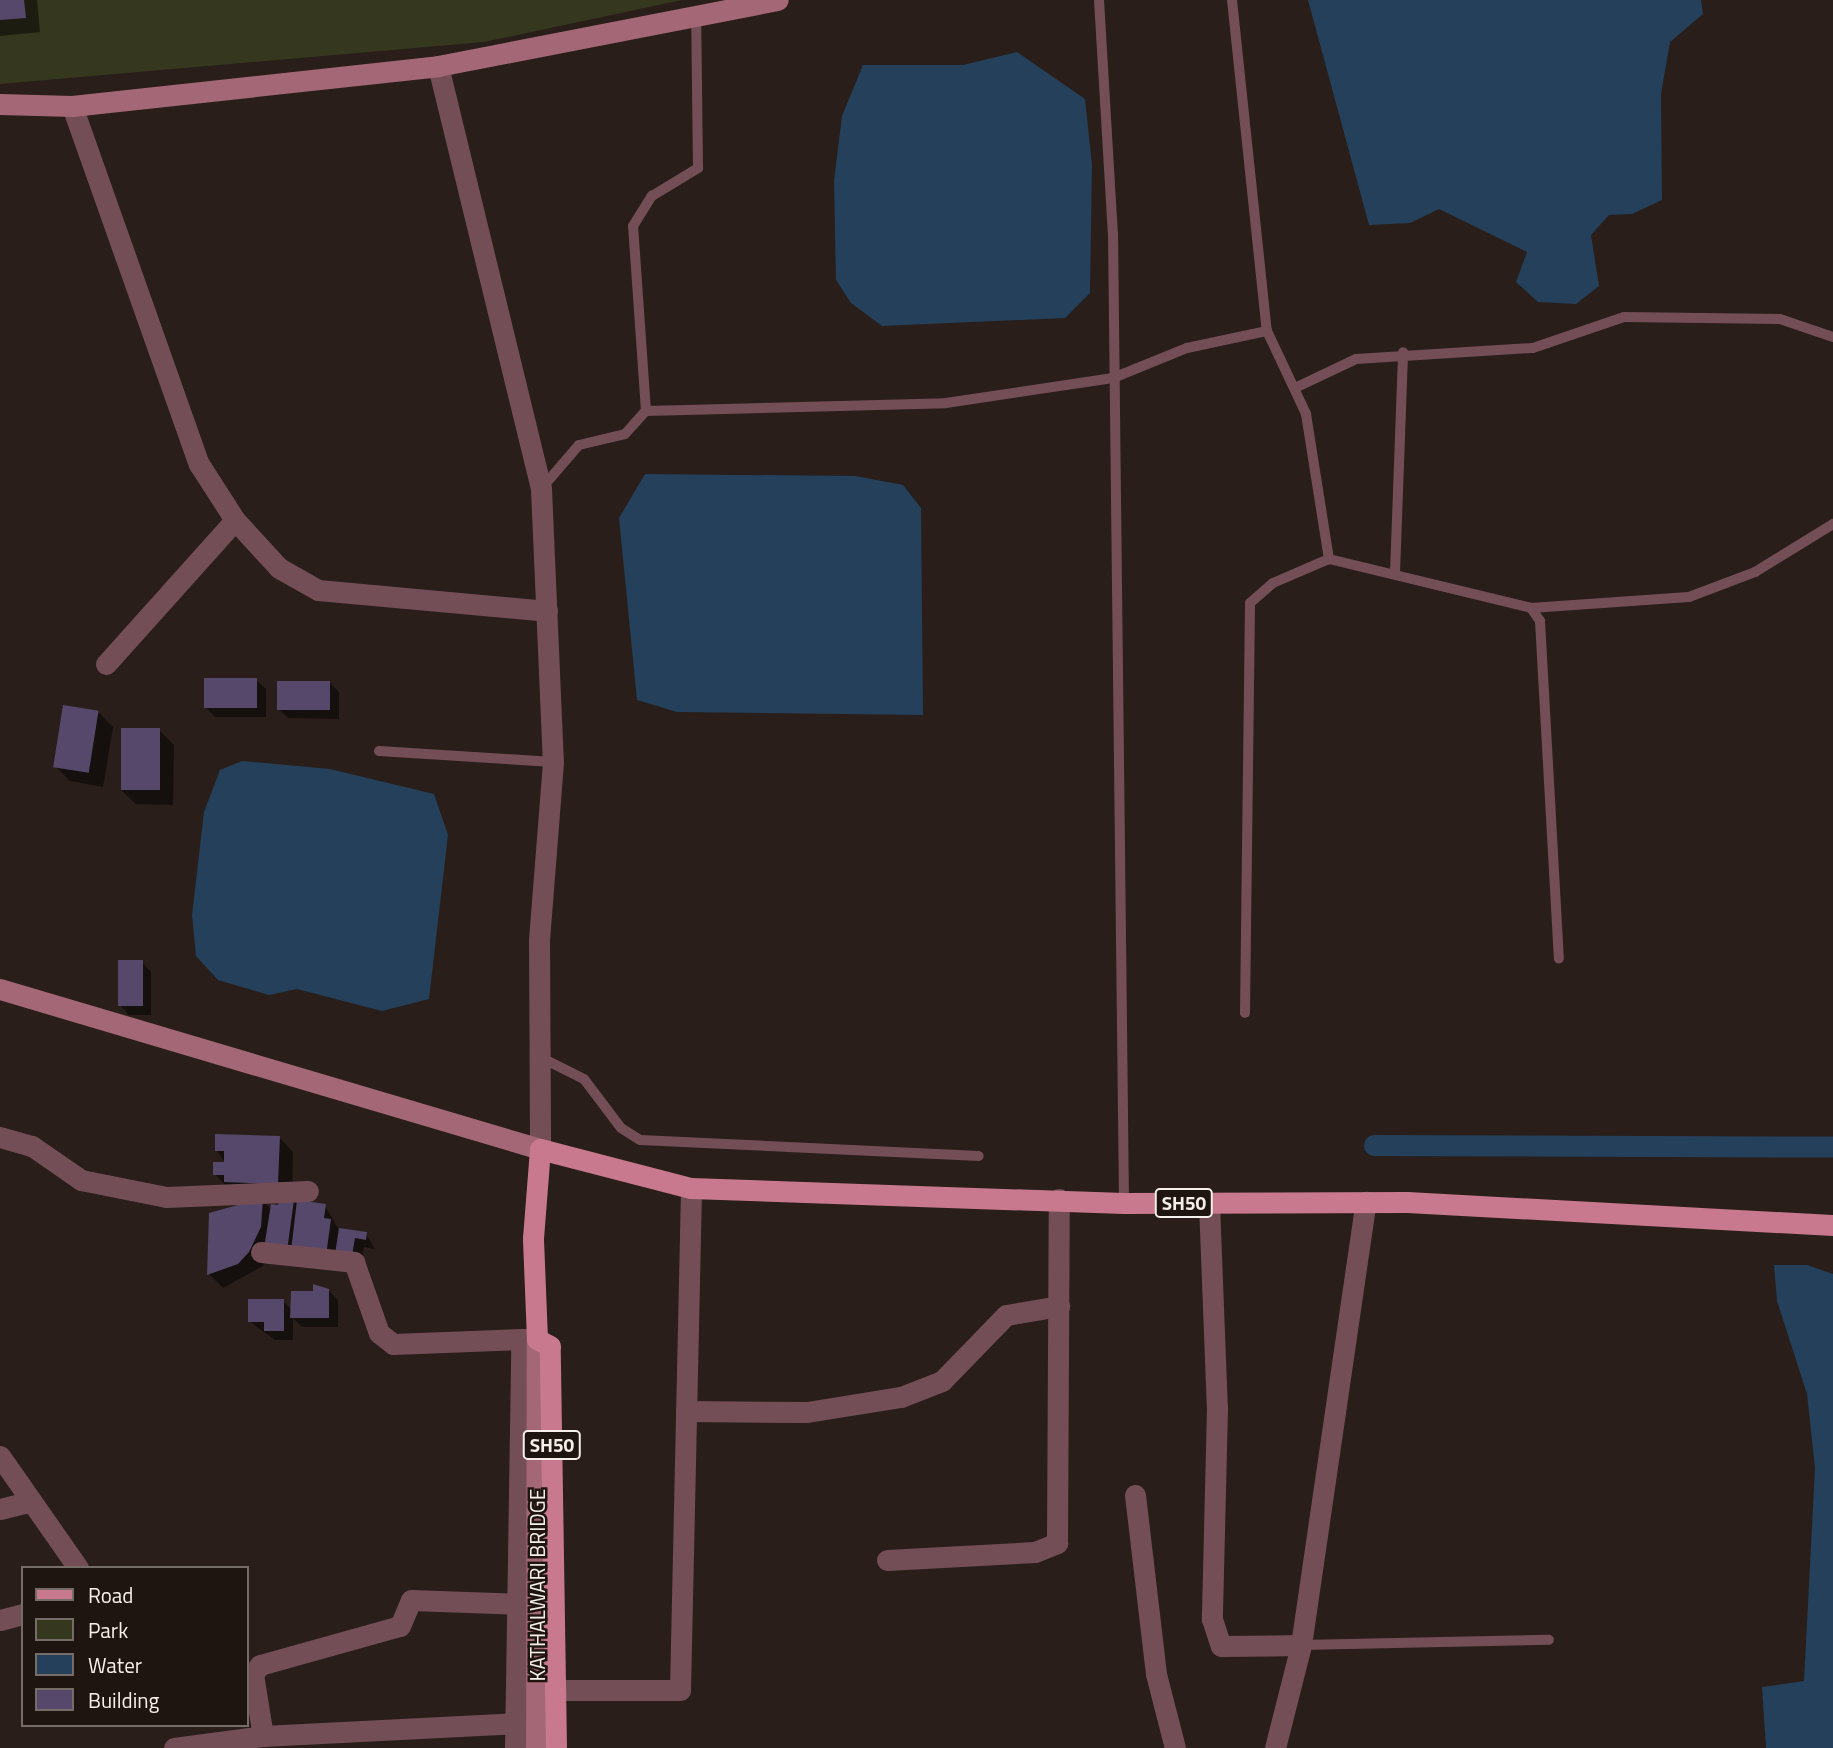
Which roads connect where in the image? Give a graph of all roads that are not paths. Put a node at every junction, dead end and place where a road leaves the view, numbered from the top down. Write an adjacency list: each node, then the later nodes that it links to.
1 (778, 0): 4 (main road)
2 (1099, 0): 11 (lane)
3 (1232, 0): 8 (lane)
4 (696, 13): 5 (main road); 13 (lane)
5 (438, 65): 7 (main road); 14 (street)
6 (0, 104): 7 (main road)
7 (72, 106): 15 (street)
8 (1267, 331): 11 (lane); 12 (lane)
9 (1833, 337): 10 (lane)
10 (1403, 352): 12 (lane); 18 (lane)
11 (1113, 378): 13 (lane); 35 (lane)
12 (1297, 387): 17 (lane)
13 (646, 411): 14 (lane)
14 (541, 489): 20 (street)
15 (235, 520): 20 (street); 21 (street)
16 (1833, 524): 19 (lane)
17 (1329, 559): 18 (lane); 26 (lane)
18 (1395, 573): 19 (lane)
19 (1531, 608): 24 (lane)
20 (547, 611): 23 (street)
21 (106, 664)
22 (379, 751): 23 (lane)
23 (553, 762): 27 (street)
24 (1559, 958)
25 (0, 989): 29 (main road)
26 (1245, 1013)
27 (537, 1056): 29 (street); 30 (lane)
28 (0, 1137): 32 (street)
29 (540, 1149): 31 (main road, SH50); 40 (main road, SH50)
30 (979, 1156)
31 (691, 1188): 33 (main road, SH50); 41 (street)
32 (308, 1191)
33 (1059, 1199): 35 (main road, SH50); 39 (street)
34 (1366, 1202): 36 (main road, SH50); 37 (main road, SH50); 52 (street)
35 (1124, 1203): 36 (main road, SH50)
36 (1209, 1203): 52 (street)
37 (1833, 1224)
38 (261, 1252): 40 (street)
39 (1059, 1306): 41 (street); 46 (street)
40 (530, 1339): 48 (street); 53 (main road, SH50); 59 (main road, KATHALWARI BRIDGE)
41 (686, 1411): 53 (street)
42 (0, 1456): 44 (street)
43 (1135, 1496): 61 (street)
44 (31, 1502): 45 (street); 47 (street)
45 (0, 1509)
46 (887, 1560)
47 (77, 1566)
48 (520, 1604): 54 (street); 55 (street)
49 (21, 1615): 50 (street)
50 (0, 1620)
51 (1549, 1640): 52 (lane)
52 (1301, 1645): 62 (street)
53 (556, 1690): 60 (main road, SH50)
54 (516, 1723): 55 (street); 58 (street)
55 (263, 1736): 56 (street)
56 (198, 1739): 57 (street)
57 (174, 1748)
58 (515, 1748)
59 (536, 1748)
60 (556, 1748)
61 (1175, 1748)
62 (1275, 1748)

